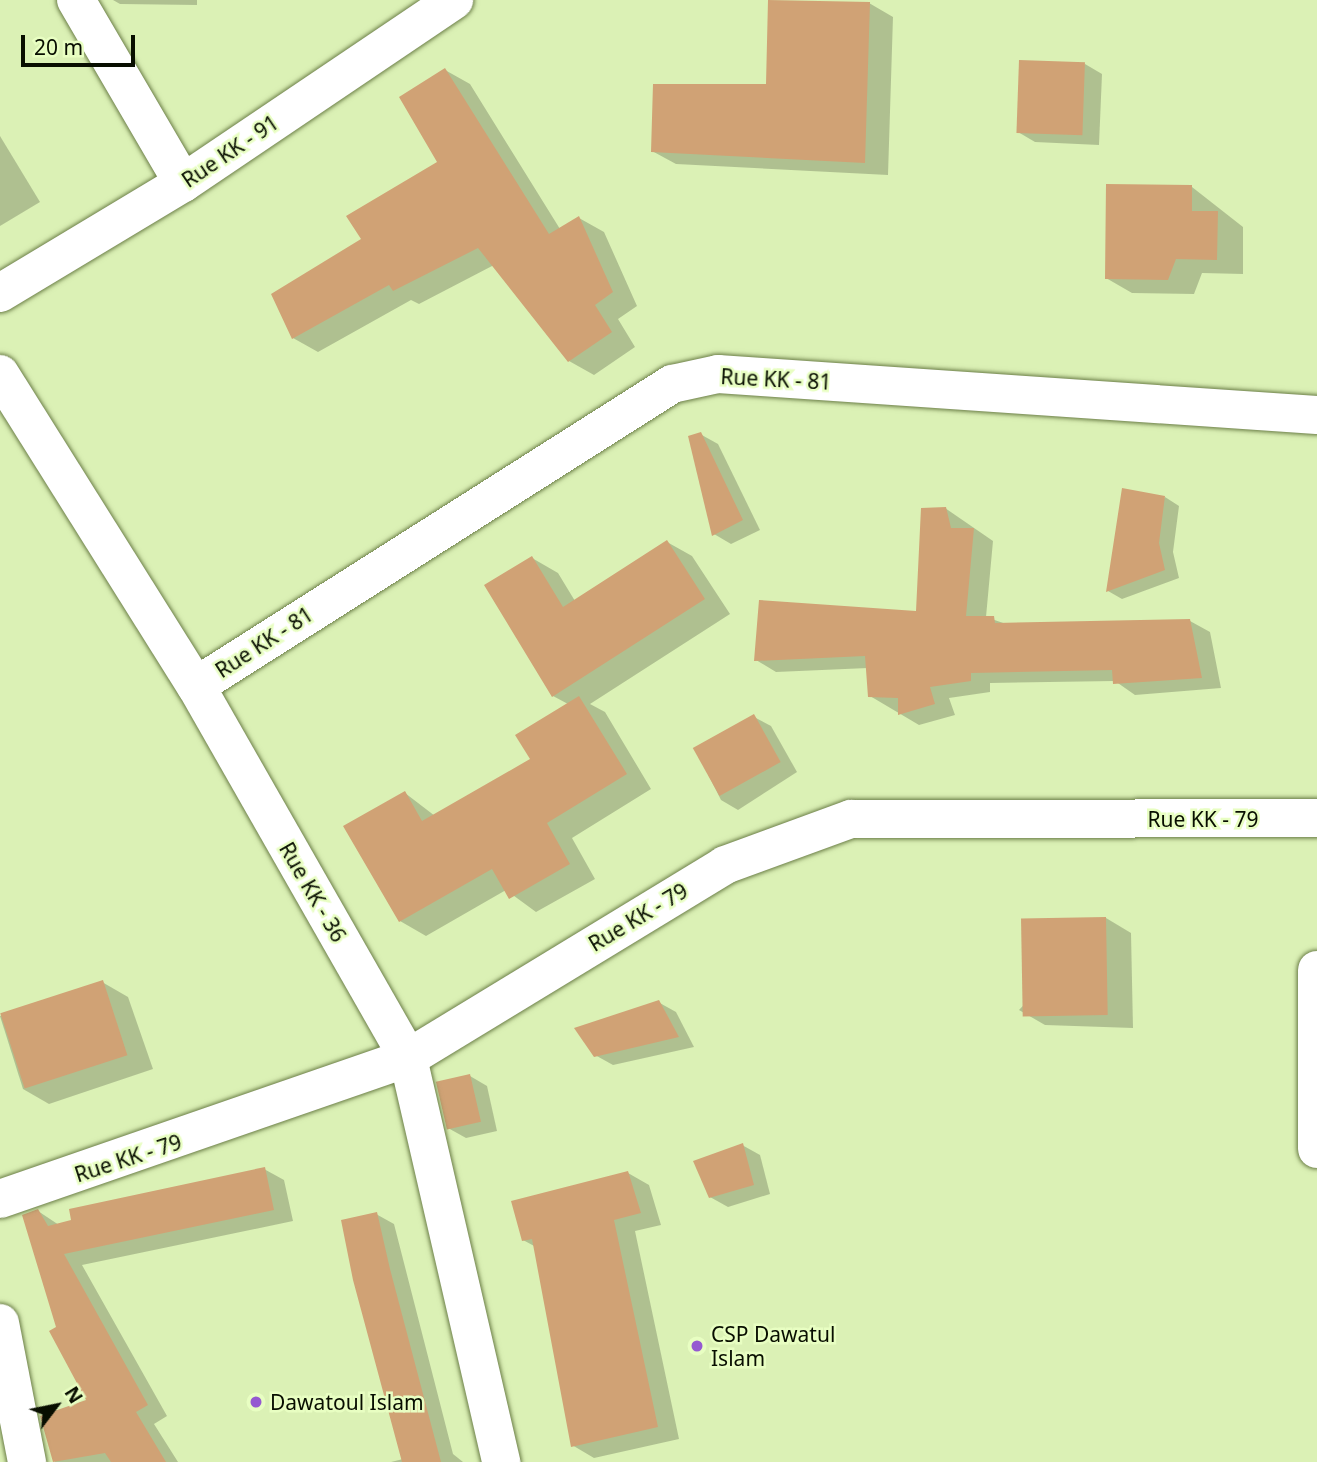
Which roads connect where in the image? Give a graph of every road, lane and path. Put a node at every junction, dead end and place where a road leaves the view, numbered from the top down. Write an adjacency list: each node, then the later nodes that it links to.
1 (76, 0): 3 (street)
2 (441, 4): 3 (street, Rue KK - 91)
3 (183, 183): 4 (street, Rue KK - 91)
4 (0, 293)
5 (0, 374): 7 (street, Rue KK - 36)
6 (1317, 415): 7 (street, Rue KK - 81)
7 (196, 686): 10 (street, Rue KK - 36)
8 (1317, 818): 10 (street, Rue KK - 79)
9 (1317, 970): 11 (street)
10 (408, 1058): 13 (street, Rue KK - 79); 16 (street, Rue KK - 36)
11 (1316, 1076): 12 (street)
12 (1317, 1149)
13 (0, 1199)
14 (0, 1323): 15 (street)
15 (27, 1462)
16 (501, 1462)

